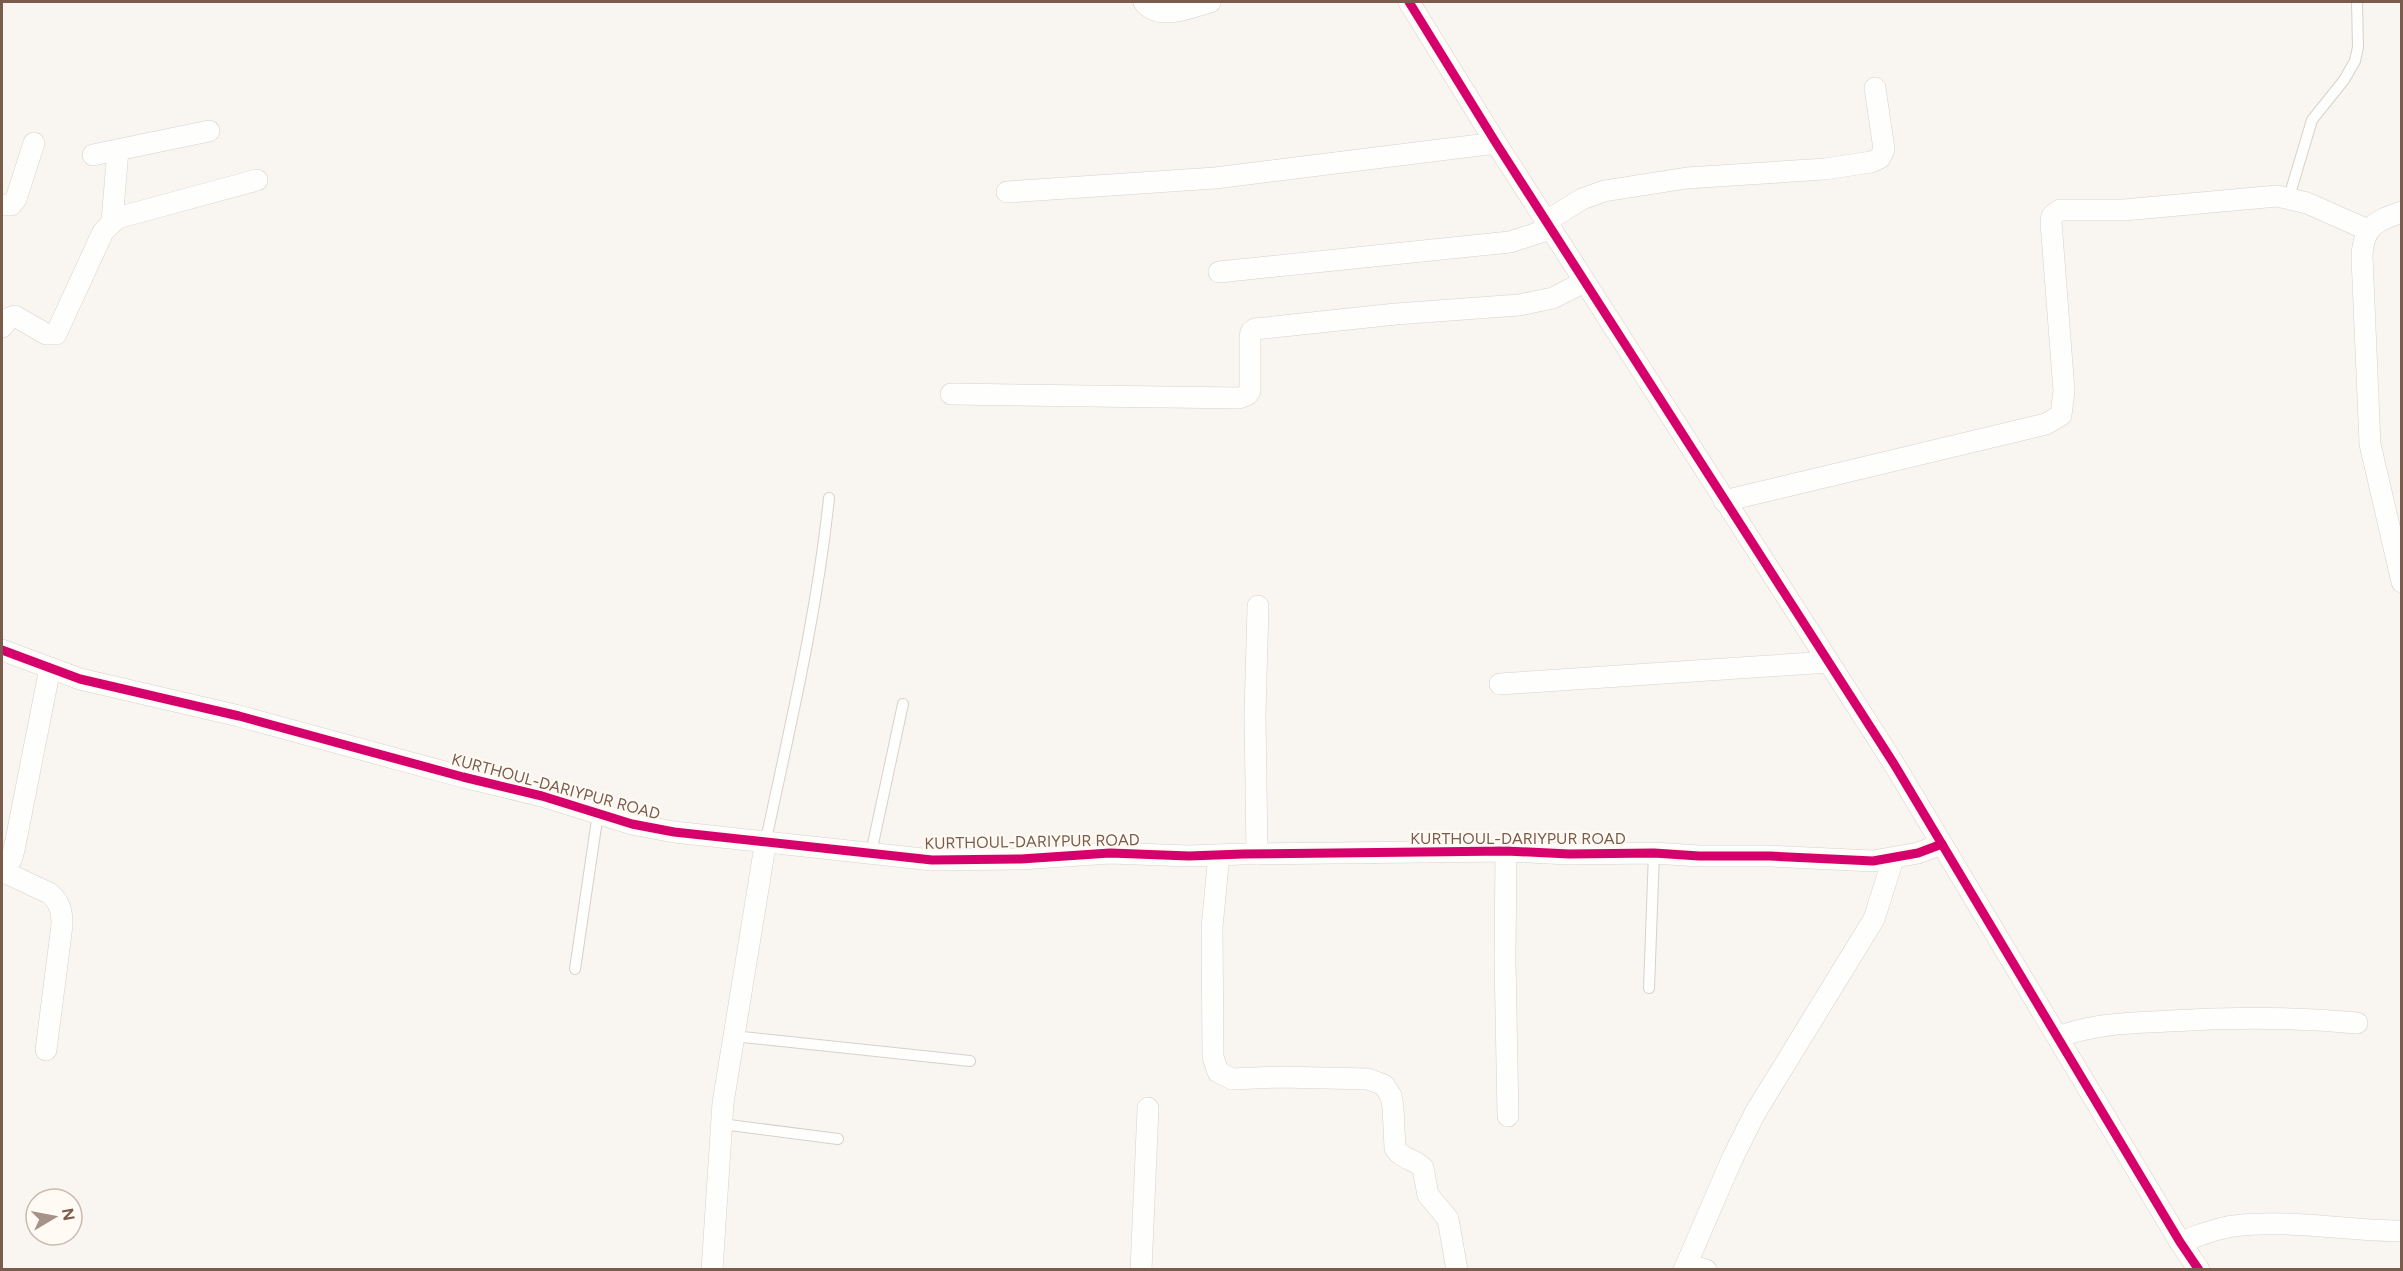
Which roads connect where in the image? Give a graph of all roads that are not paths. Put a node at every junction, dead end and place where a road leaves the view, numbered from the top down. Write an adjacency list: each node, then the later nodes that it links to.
1 (1144, 2): 2 (street)
2 (1210, 2)
3 (1409, 2): 8 (street)
4 (2357, 2): 13 (lane)
5 (1875, 88): 17 (street)
6 (209, 131): 9 (street)
7 (34, 143): 14 (street)
8 (1496, 144): 12 (street); 17 (street)
9 (118, 150): 10 (street); 16 (street)
10 (93, 155)
11 (257, 180): 16 (street)
12 (1007, 192)
13 (2289, 197): 18 (street); 24 (street)
14 (2, 205)
15 (2402, 212): 18 (street)
16 (112, 221): 21 (street)
17 (1548, 225): 19 (street); 20 (street)
18 (2368, 230): 25 (street)
19 (1219, 272)
20 (1584, 282): 22 (street); 24 (street)
21 (2, 327)
22 (951, 394)
23 (829, 498): 33 (lane)
24 (1724, 501): 28 (street)
25 (2402, 582)
26 (1258, 606): 38 (street)
27 (2, 650): 29 (street, KURTHOUL-DARIYPUR ROAD)
28 (1828, 662): 30 (street); 34 (street)
29 (50, 668): 32 (street, KURTHOUL-DARIYPUR ROAD); 41 (street)
30 (1500, 684)
31 (903, 704): 36 (lane)
32 (598, 813): 33 (street, KURTHOUL-DARIYPUR ROAD); 42 (lane)
33 (766, 840): 36 (street, KURTHOUL-DARIYPUR ROAD); 45 (street)
34 (1942, 844): 40 (street, KURTHOUL-DARIYPUR ROAD); 46 (street)
35 (1506, 851): 37 (street, KURTHOUL-DARIYPUR ROAD); 38 (street, KURTHOUL-DARIYPUR ROAD); 50 (street)
36 (871, 853): 39 (street, KURTHOUL-DARIYPUR ROAD)
37 (1654, 853): 40 (street, KURTHOUL-DARIYPUR ROAD); 43 (lane)
38 (1257, 854): 39 (street, KURTHOUL-DARIYPUR ROAD)
39 (1220, 855): 58 (street)
40 (1893, 859): 55 (street)
41 (2, 870): 47 (street)
42 (575, 969)
43 (1649, 988)
44 (2357, 1023): 46 (street)
45 (733, 1036): 48 (lane); 51 (street)
46 (2058, 1037): 54 (street)
47 (46, 1050)
48 (970, 1061)
49 (1148, 1108): 57 (street)
50 (1508, 1116)
51 (722, 1124): 52 (lane); 56 (street)
52 (838, 1139)
53 (2402, 1231): 54 (street)
54 (2180, 1242): 59 (street)
55 (1692, 1268)
56 (712, 1269)
57 (1141, 1269)
58 (1457, 1269)
59 (2199, 1269)

